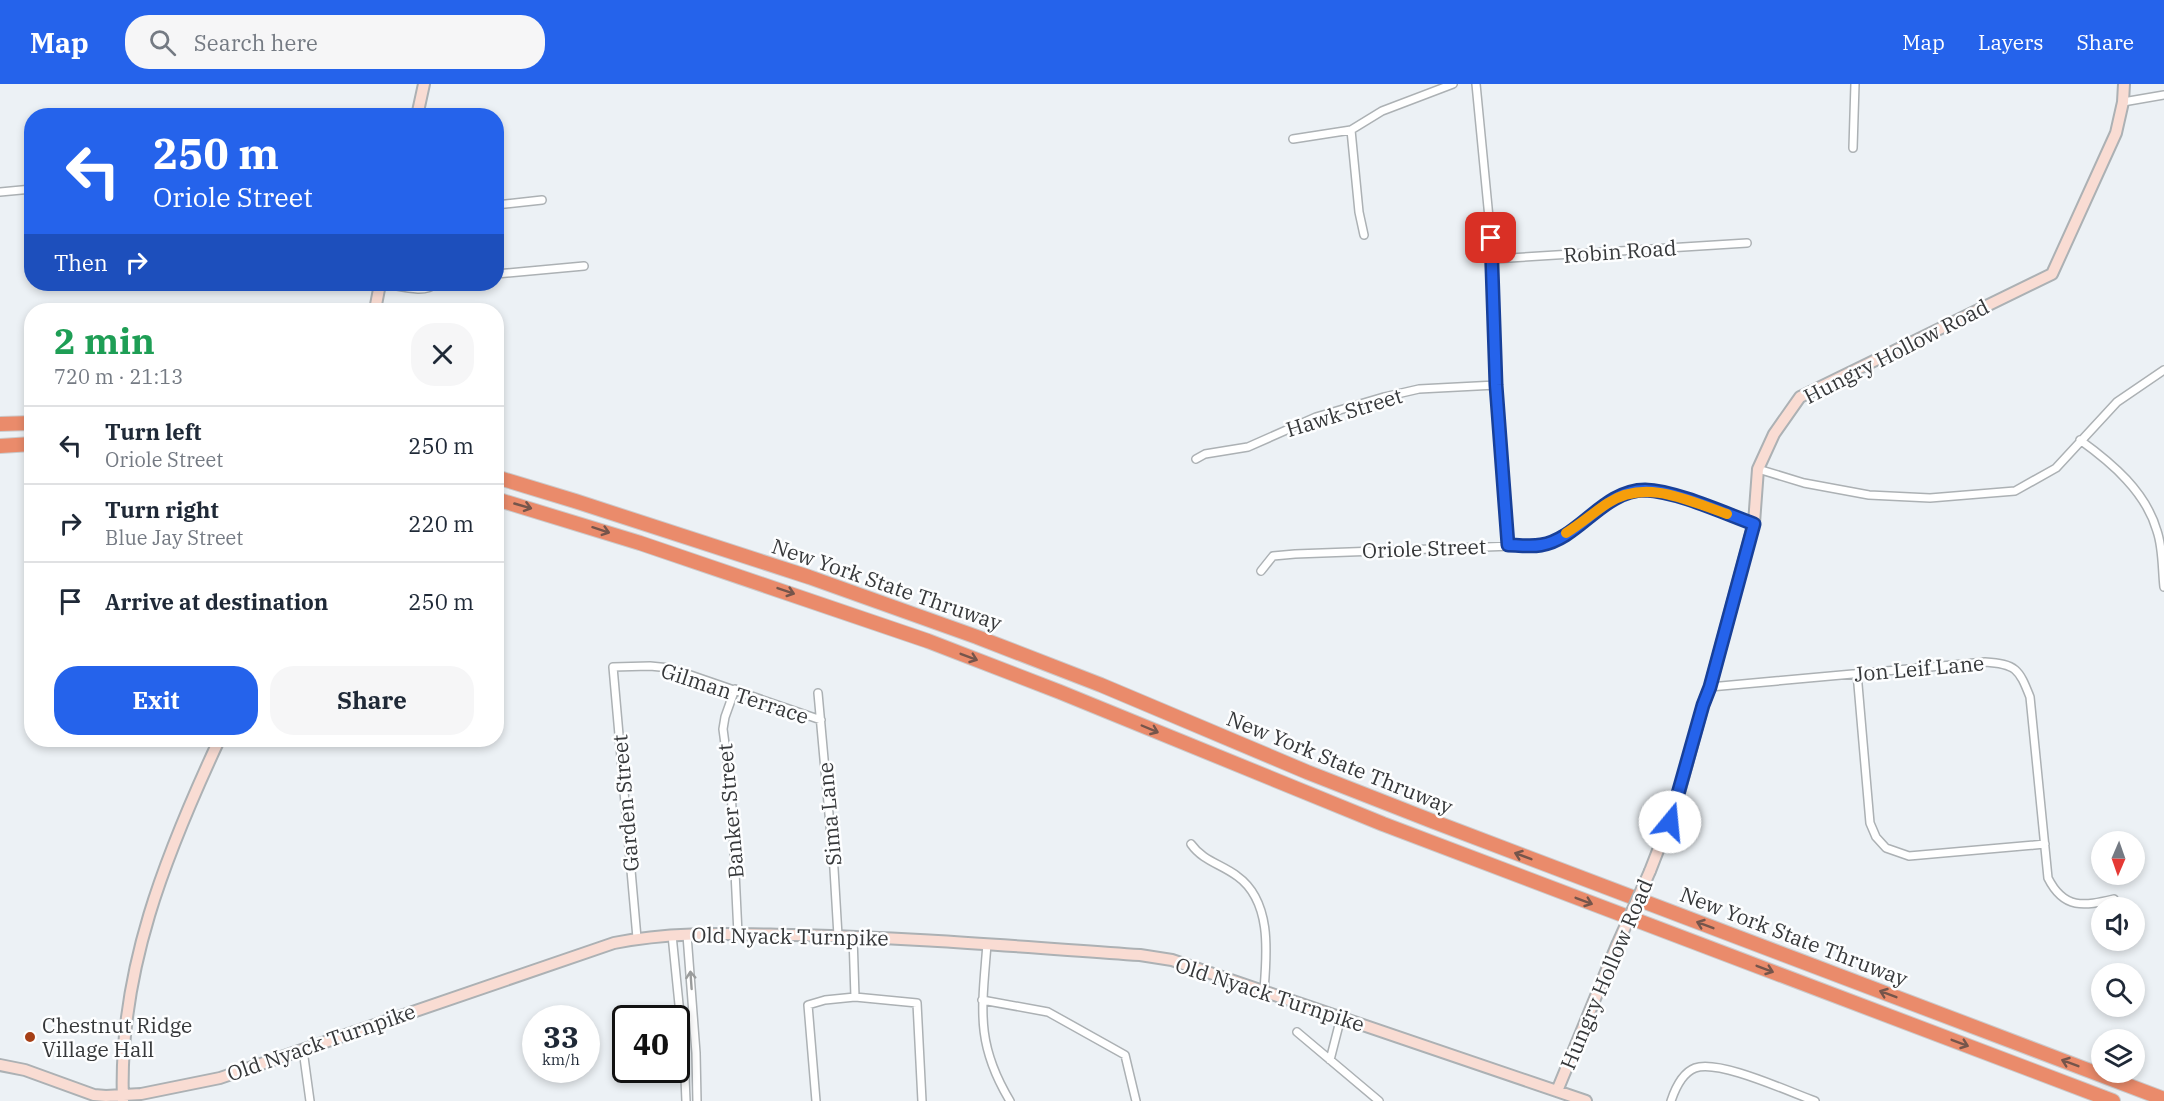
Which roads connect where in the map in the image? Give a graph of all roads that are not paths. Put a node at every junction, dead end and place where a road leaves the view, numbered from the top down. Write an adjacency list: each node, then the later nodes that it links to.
1 (424, 84): 8 (street)
2 (1453, 84): 9 (street)
3 (1476, 84): 18 (street)
4 (1855, 84): 11 (street)
5 (2124, 84): 7 (street, Hungry Hollow Road)
6 (2164, 95): 7 (street)
7 (2123, 102): 29 (street, Hungry Hollow Road)
8 (419, 108)
9 (1351, 130): 10 (street); 16 (street)
10 (1293, 140)
11 (1853, 148)
12 (24, 190): 13 (street)
13 (0, 192)
14 (542, 200): 15 (street)
15 (504, 204)
16 (1364, 235)
17 (1748, 243): 18 (street, Robin Road)
18 (1493, 259): 22 (street)
19 (584, 266): 20 (street)
20 (504, 273)
21 (2164, 370): 25 (street)
22 (1496, 385): 28 (street, Hawk Street); 33 (street)
23 (0, 423): 24 (highway)
24 (24, 423)
25 (2080, 440): 29 (street); 35 (street)
26 (24, 444): 27 (highway)
27 (0, 446)
28 (1196, 459)
29 (1758, 469): 32 (street, Hungry Hollow Road)
30 (504, 479): 63 (highway, New York State Thruway, one-way to 30)
31 (504, 501): 75 (highway, New York State Thruway, one-way to 75)
32 (1754, 524): 33 (street, Oriole Street); 38 (street, Hungry Hollow Road)
33 (1508, 545): 34 (street, Oriole Street)
34 (1261, 571)
35 (2164, 587)
36 (613, 667): 39 (street, Gilman Terrace); 51 (street, Garden Street)
37 (1857, 673): 38 (street, Jon Leif Lane); 44 (street, Jon Leif Lane); 44 (street)
38 (1710, 687): 61 (street, Hungry Hollow Road, bridge)
39 (735, 689): 41 (street, Gilman Terrace); 46 (street, Banker Street)
40 (818, 693): 41 (street, Sima Lane)
41 (820, 720): 49 (street, Sima Lane)
42 (216, 747): 62 (street)
43 (1191, 844): 53 (street)
44 (2045, 844): 45 (street, Jon Leif Lane)
45 (2091, 904)
46 (738, 934): 48 (street, Old Nyack Turnpike); 49 (street, Old Nyack Turnpike)
47 (672, 935): 48 (street, Old Nyack Turnpike); 51 (street, Old Nyack Turnpike); 65 (street)
48 (687, 935): 66 (street, one-way to 48)
49 (838, 936): 50 (street, Old Nyack Turnpike)
50 (854, 936): 52 (street, Old Nyack Turnpike); 54 (street)
51 (637, 938): 58 (street, Old Nyack Turnpike)
52 (987, 944): 53 (street, Old Nyack Turnpike); 55 (street)
53 (1264, 990): 56 (street, Old Nyack Turnpike)
54 (855, 997): 67 (street); 68 (street)
55 (982, 1000): 69 (street); 70 (street)
56 (1341, 1017): 59 (street); 61 (street, Old Nyack Turnpike)
57 (1297, 1032): 59 (street)
58 (303, 1050): 62 (street, Old Nyack Turnpike); 64 (street)
59 (1330, 1060): 71 (street)
60 (0, 1065): 62 (street, Old Nyack Turnpike)
61 (1557, 1091): 72 (street, Old Nyack Turnpike)
62 (123, 1098)
63 (2164, 1099)
64 (310, 1101)
65 (686, 1101)
66 (697, 1101)
67 (816, 1101)
68 (922, 1101)
69 (1010, 1101)
70 (1136, 1101)
71 (1379, 1101)
72 (1586, 1101)
73 (1671, 1101): 74 (street)
74 (1815, 1101)
75 (2113, 1101)

